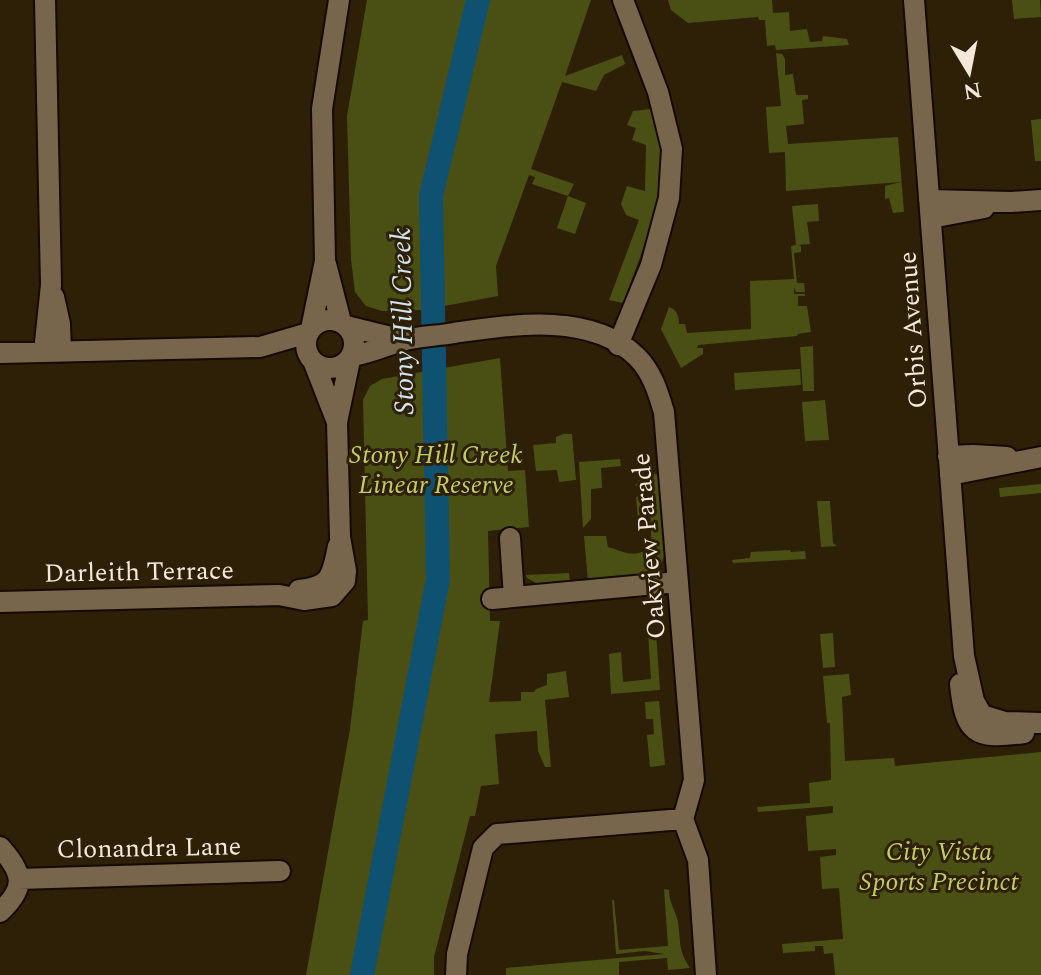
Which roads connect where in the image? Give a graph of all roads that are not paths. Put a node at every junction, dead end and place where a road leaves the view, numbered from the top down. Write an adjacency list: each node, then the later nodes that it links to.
1 (45, 0): 13 (street)
2 (339, 0): 7 (street)
3 (623, 0): 11 (street)
4 (914, 0): 6 (street, Orbis Avenue)
5 (1041, 200): 6 (street)
6 (930, 209): 19 (street, Orbis Avenue)
7 (325, 261): 8 (street); 9 (street)
8 (344, 324): 9 (street); 10 (street, Oakview Parade); 15 (street)
9 (310, 331): 12 (street); 16 (street)
10 (403, 340): 11 (street, Oakview Parade); 15 (street, Oakview Parade)
11 (618, 345): 21 (street, Oakview Parade)
12 (260, 347): 13 (street); 16 (street)
13 (53, 352): 14 (street)
14 (0, 353)
15 (351, 358): 16 (street); 17 (street, Darleith Terrace)
16 (312, 361): 17 (street, Darleith Terrace)
17 (337, 422): 24 (street, Darleith Terrace)
18 (1032, 458): 19 (street)
19 (949, 466): 25 (street, Orbis Avenue)
20 (510, 538): 22 (street)
21 (678, 582): 22 (street); 26 (street, Oakview Parade)
22 (514, 597): 23 (street)
23 (492, 599)
24 (0, 602)
25 (1041, 726)
26 (683, 819): 31 (street); 32 (street)
27 (0, 847): 29 (street)
28 (280, 871): 29 (street, Clonandra Lane)
29 (19, 879): 30 (street)
30 (0, 912)
31 (456, 975)
32 (706, 975)

